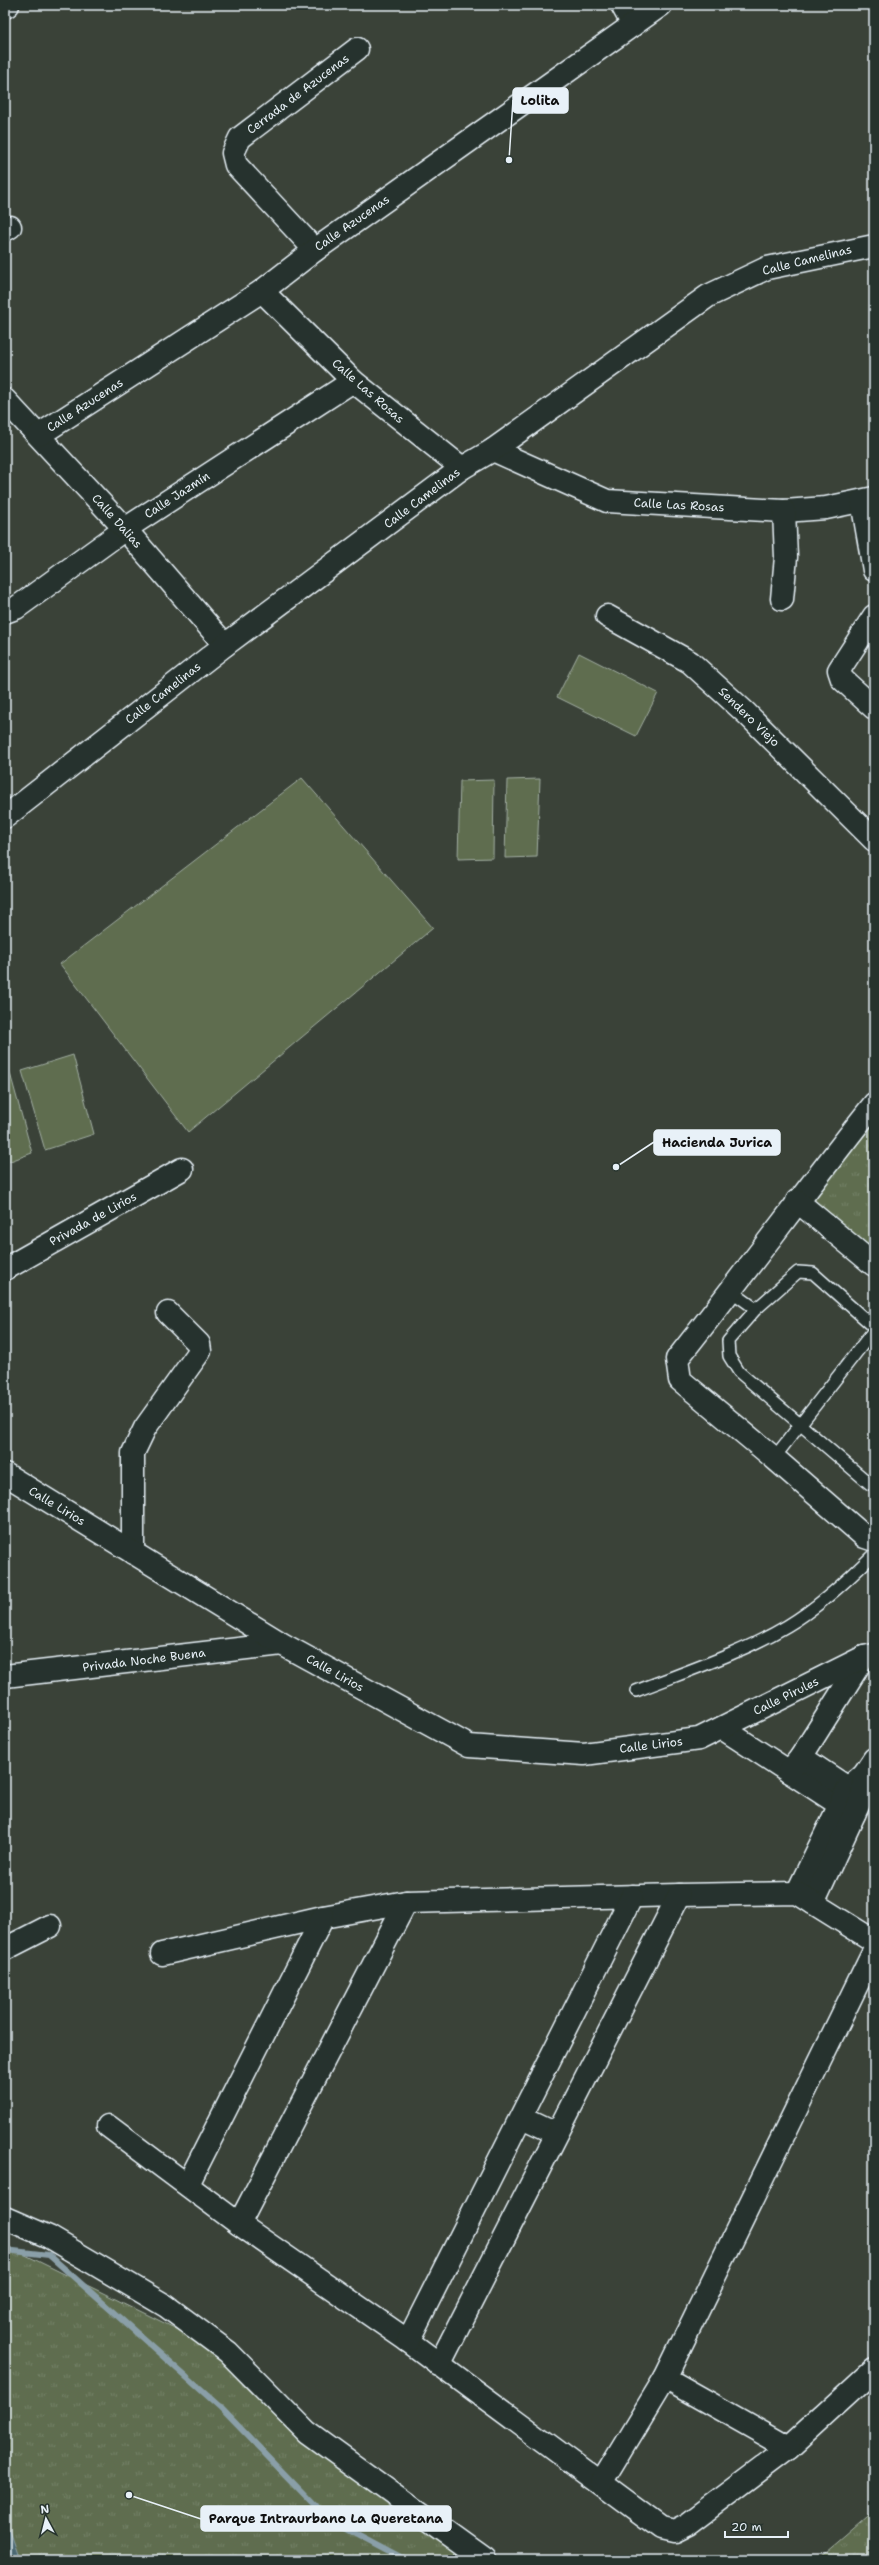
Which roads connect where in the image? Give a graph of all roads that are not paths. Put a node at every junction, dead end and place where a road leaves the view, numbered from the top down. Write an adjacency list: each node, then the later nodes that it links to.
1 (8, 5): 4 (street)
2 (622, 5): 5 (street)
3 (661, 5): 5 (street, Calle Azucenas)
4 (5, 7)
5 (633, 25): 8 (street, Calle Azucenas)
6 (357, 50): 8 (street, Cerrada de Azucenas)
7 (874, 246): 13 (street, Calle Camelinas)
8 (315, 250): 9 (street, Calle Azucenas)
9 (262, 291): 10 (street, Calle Las Rosas); 12 (street, Calle Azucenas)
10 (353, 381): 14 (street, Calle Las Rosas); 17 (street, Calle Jazmín)
11 (5, 400): 12 (street, Calle Dalias)
12 (39, 435): 17 (street, Calle Dalias)
13 (493, 450): 14 (street, Calle Camelinas); 16 (street, Calle Las Rosas)
14 (462, 468): 23 (street, Calle Camelinas)
15 (868, 500): 16 (street, Calle Las Rosas); 18 (street)
16 (784, 511): 19 (street)
17 (125, 529): 20 (street, Calle Jazmín); 23 (street, Calle Dalias)
18 (874, 570)
19 (782, 599)
20 (5, 612)
21 (607, 616): 26 (street, Sendero Viejo)
22 (874, 616): 24 (street)
23 (225, 645): 25 (street, Calle Camelinas)
24 (874, 708)
25 (5, 817)
26 (874, 840)
27 (874, 1104): 29 (street)
28 (182, 1169): 31 (street, Privada de Lirios)
29 (797, 1201): 30 (street); 32 (street)
30 (874, 1265)
31 (5, 1269)
32 (731, 1291): 33 (lane); 38 (street)
33 (756, 1309): 35 (lane); 37 (lane)
34 (168, 1313): 42 (street)
35 (874, 1327)
36 (874, 1330): 37 (lane)
37 (800, 1425): 38 (lane); 40 (lane)
38 (774, 1458): 41 (street)
39 (5, 1474): 42 (street, Calle Lirios)
40 (874, 1484)
41 (874, 1540)
42 (133, 1553): 44 (street, Calle Lirios)
43 (874, 1554): 47 (lane)
44 (282, 1644): 46 (street, Privada Noche Buena); 49 (street, Calle Lirios)
45 (869, 1656): 48 (street, Calle Pirules); 50 (street)
46 (5, 1676)
47 (636, 1691)
48 (722, 1728): 49 (street, Calle Pirules); 50 (street)
49 (699, 1739)
50 (795, 1764): 52 (street)
51 (869, 1766): 52 (street)
52 (851, 1801): 55 (street)
53 (679, 1895): 54 (street); 55 (street); 65 (street)
54 (632, 1896): 56 (street); 63 (street)
55 (805, 1898): 59 (street)
56 (406, 1902): 57 (street); 68 (street)
57 (323, 1917): 62 (street); 66 (street)
58 (50, 1926): 60 (street)
59 (874, 1940)
60 (5, 1949)
61 (874, 1950): 72 (street)
62 (162, 1954)
63 (522, 2117): 65 (street); 69 (street)
64 (108, 2126): 66 (street)
65 (556, 2133): 70 (street)
66 (188, 2184): 68 (street)
67 (5, 2218): 75 (street)
68 (239, 2224): 69 (street)
69 (408, 2341): 70 (street)
70 (439, 2365): 74 (street)
71 (874, 2370): 73 (street)
72 (665, 2378): 73 (street); 74 (street)
73 (789, 2448): 74 (street)
74 (602, 2482)
75 (484, 2560)

